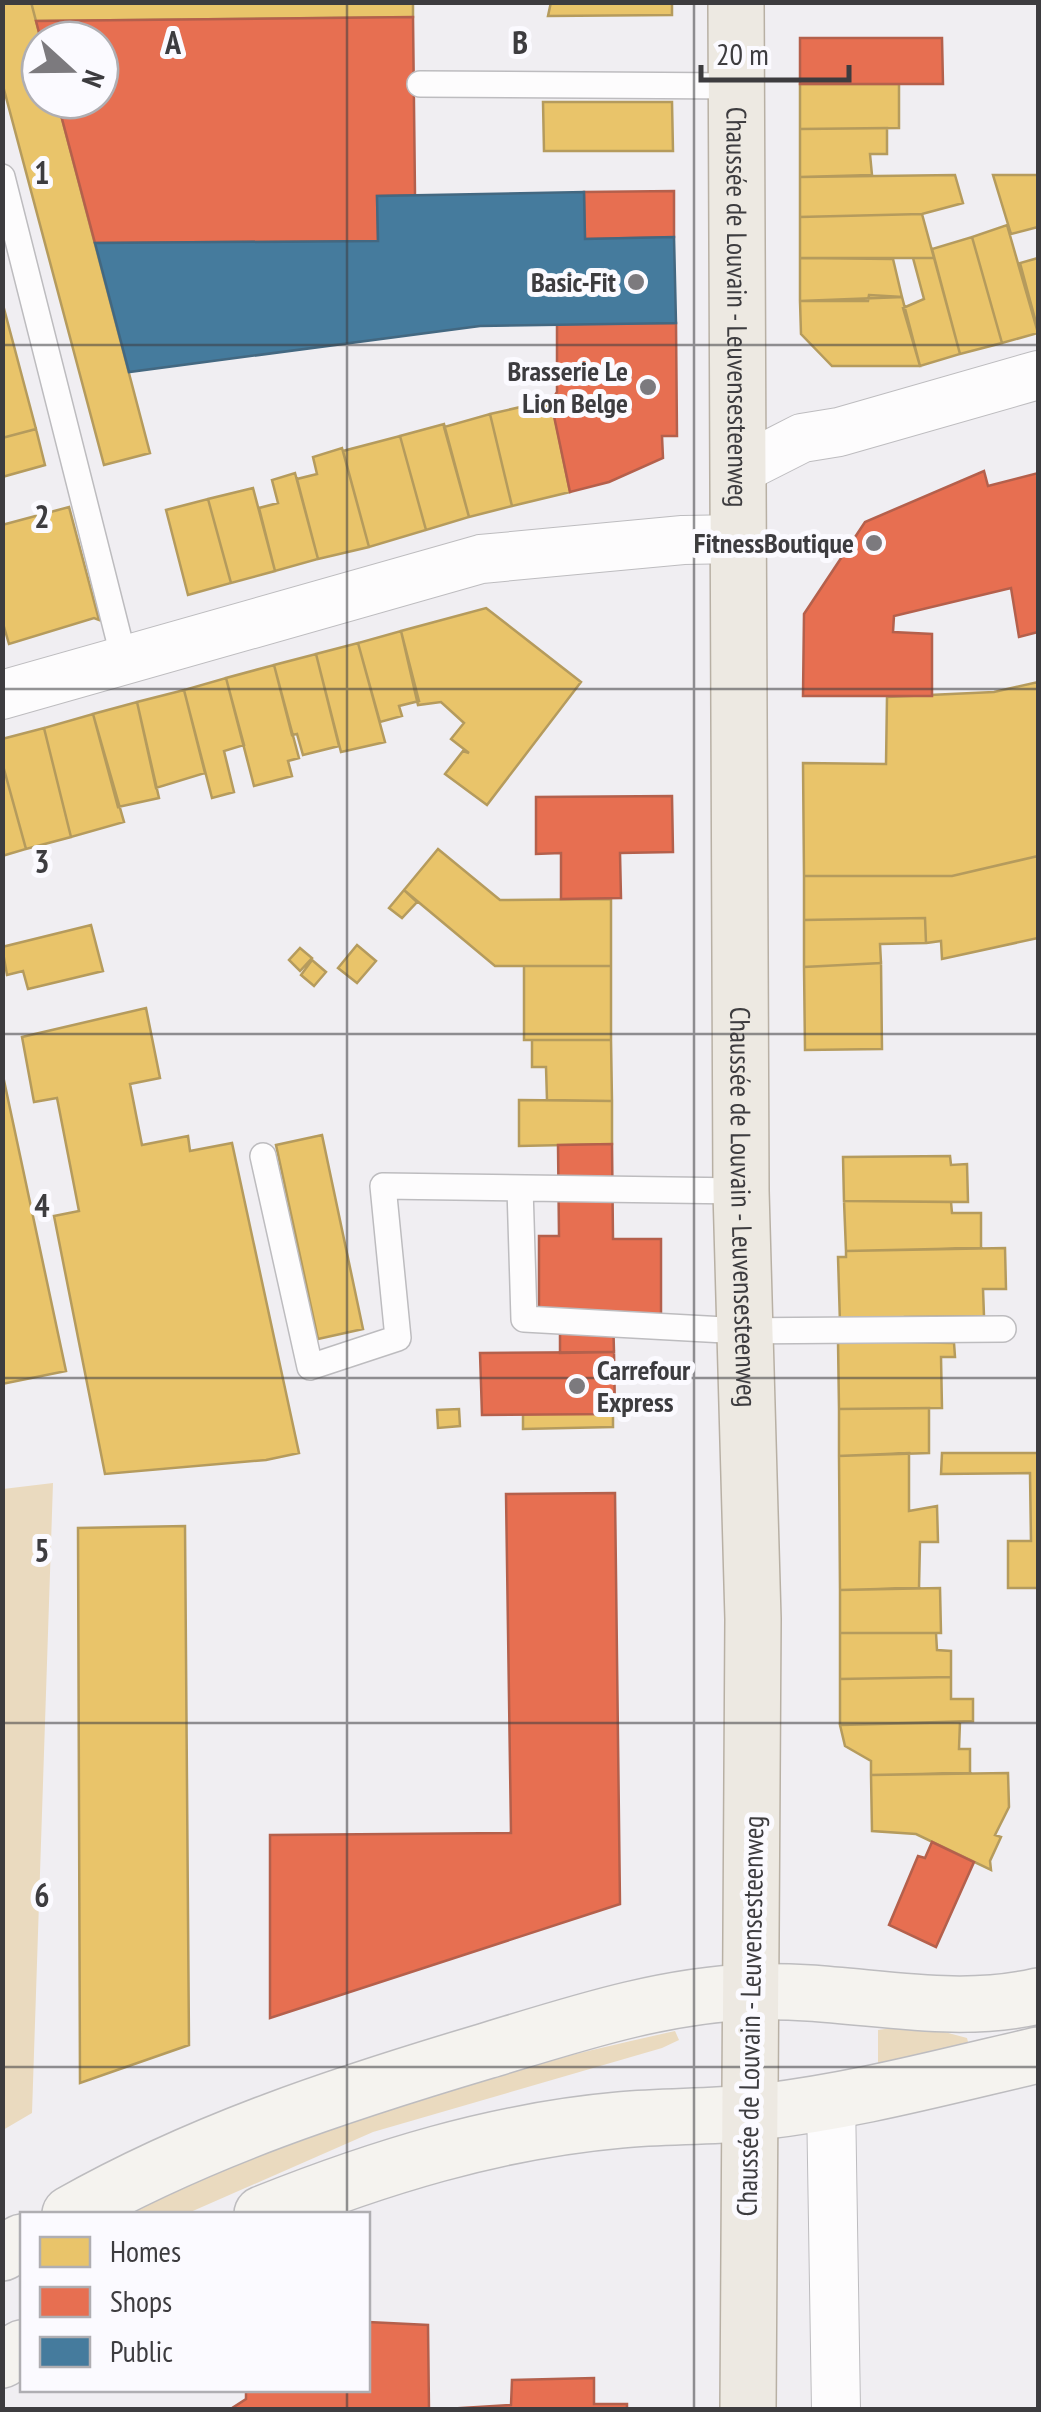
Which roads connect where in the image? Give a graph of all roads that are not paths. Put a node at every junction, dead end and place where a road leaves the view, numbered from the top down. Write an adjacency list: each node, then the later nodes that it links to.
1 (736, 2): 3 (main road, Chaussée de Louvain - Leuvensesteenweg)
2 (420, 84): 3 (lane)
3 (737, 86): 6 (main road, Chaussée de Louvain - Leuvensesteenweg)
4 (2, 177): 8 (lane)
5 (1038, 375): 6 (street)
6 (739, 470): 7 (main road, Chaussée de Louvain - Leuvensesteenweg)
7 (739, 540): 8 (street); 12 (main road, Chaussée de Louvain - Leuvensesteenweg)
8 (125, 663): 9 (street)
9 (2, 695)
10 (263, 1156): 11 (lane)
11 (520, 1188): 12 (lane); 14 (lane)
12 (741, 1191): 14 (main road, Chaussée de Louvain - Leuvensesteenweg)
13 (1003, 1330): 14 (lane)
14 (743, 1331): 15 (main road, Chaussée de Louvain - Leuvensesteenweg)
15 (751, 1992): 16 (main road); 19 (main road, Chaussée de Louvain - Leuvensesteenweg); 20 (main road)
16 (1038, 1996)
17 (1038, 2054): 18 (main road)
18 (831, 2099): 19 (main road); 23 (street)
19 (750, 2113): 21 (main road); 22 (main road, Chaussée de Louvain - Leuvensesteenweg)
20 (74, 2212)
21 (267, 2212)
22 (748, 2410)
23 (836, 2410)

